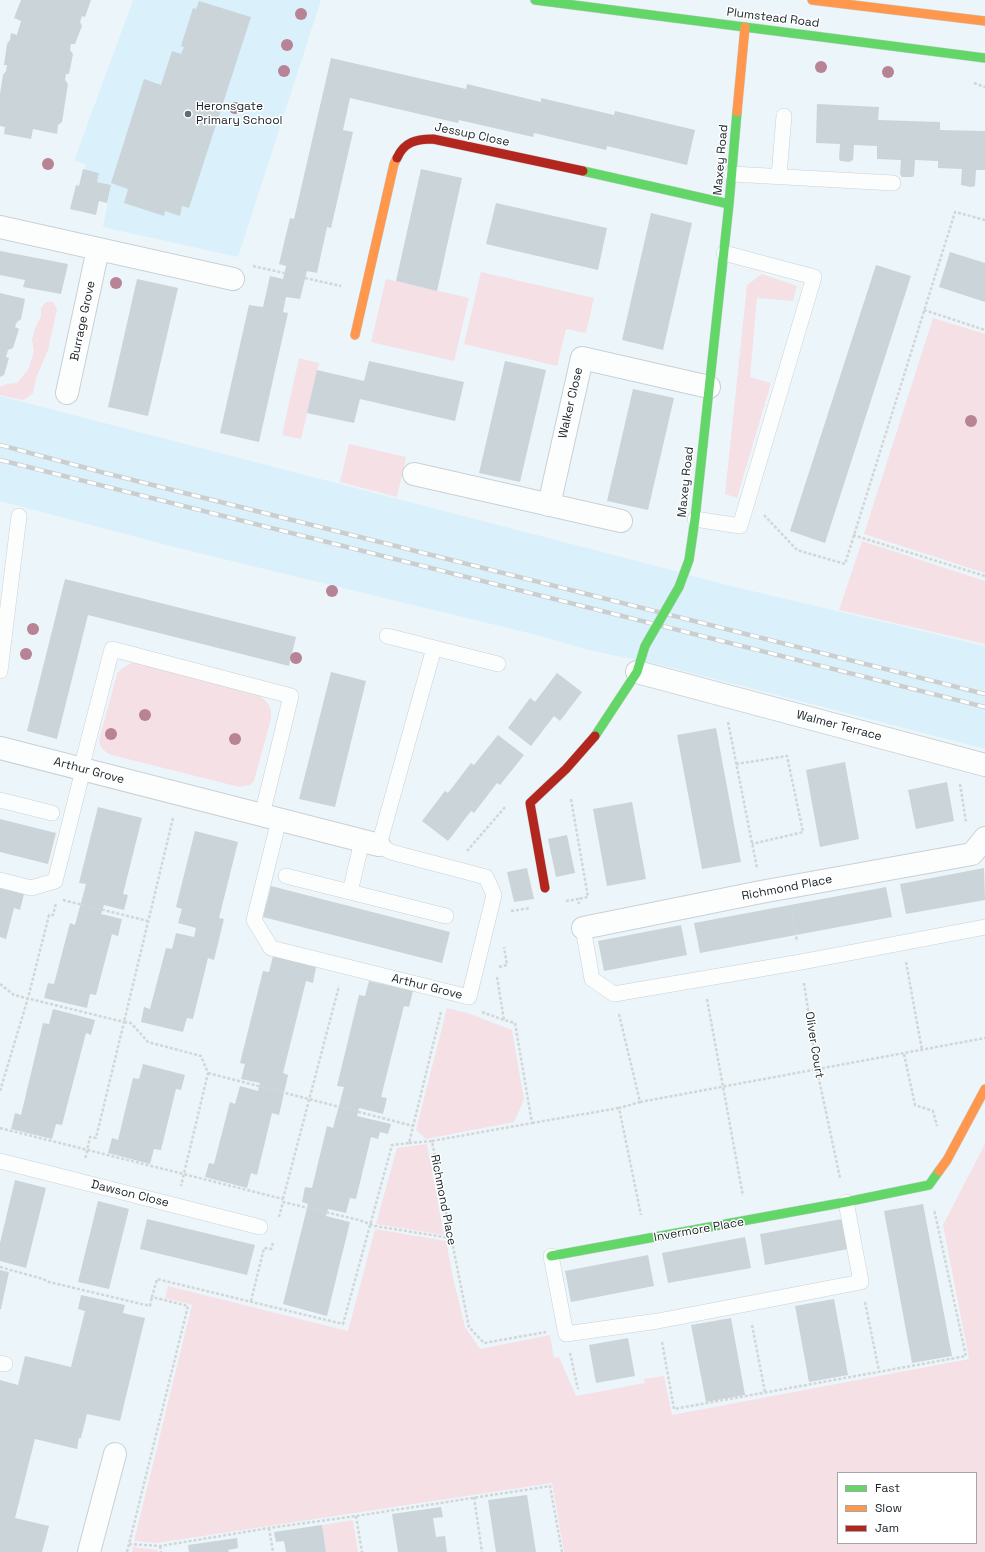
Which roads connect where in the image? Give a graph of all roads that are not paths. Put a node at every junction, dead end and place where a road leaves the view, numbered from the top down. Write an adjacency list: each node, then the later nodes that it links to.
1 (535, 0): 4 (street, Plumstead Road)
2 (812, 0): 3 (street, Plumstead Road)
3 (985, 21)
4 (745, 27): 5 (street, Plumstead Road); 7 (street, Maxey Road)
5 (985, 58)
6 (784, 116): 8 (lane)
7 (732, 174): 8 (lane); 10 (street, Maxey Road)
8 (779, 176): 9 (lane)
9 (893, 183)
10 (729, 204): 13 (street, Maxey Road); 15 (street, Jessup Close)
11 (0, 227): 12 (street)
12 (98, 249): 14 (street); 17 (street, Burrage Grove)
13 (724, 253): 16 (street, Maxey Road); 21 (lane)
14 (233, 279)
15 (355, 335)
16 (709, 386): 19 (street, Walker Close); 21 (street, Maxey Road)
17 (67, 393)
18 (414, 474): 19 (street)
19 (549, 505): 22 (street)
20 (19, 516): 26 (lane)
21 (694, 519): 27 (street, Maxey Road, bridge)
22 (621, 521)
23 (387, 636): 24 (lane)
24 (434, 648): 25 (lane); 34 (lane)
25 (498, 664)
26 (0, 671)
27 (637, 672): 29 (street, Walmer Terrace); 38 (street, Maxey Road)
28 (1, 751): 30 (street, Arthur Grove)
29 (985, 765)
30 (82, 770): 33 (street, Arthur Grove); 33 (lane); 37 (lane)
31 (0, 800): 32 (lane)
32 (52, 813)
33 (270, 818): 34 (street, Arthur Grove); 34 (lane, Arthur Grove)
34 (371, 843): 39 (lane)
35 (978, 846): 42 (street, Richmond Place)
36 (286, 876): 39 (lane)
37 (0, 880)
38 (545, 888)
39 (350, 892): 40 (lane)
40 (446, 916)
41 (985, 926): 42 (lane)
42 (583, 928)
43 (985, 1089): 45 (street, Invermore Place)
44 (0, 1161): 46 (lane, Dawson Close)
45 (846, 1202): 47 (street, Invermore Place); 47 (lane)
46 (260, 1227)
47 (552, 1256)
48 (115, 1454): 49 (street)
49 (89, 1552)

